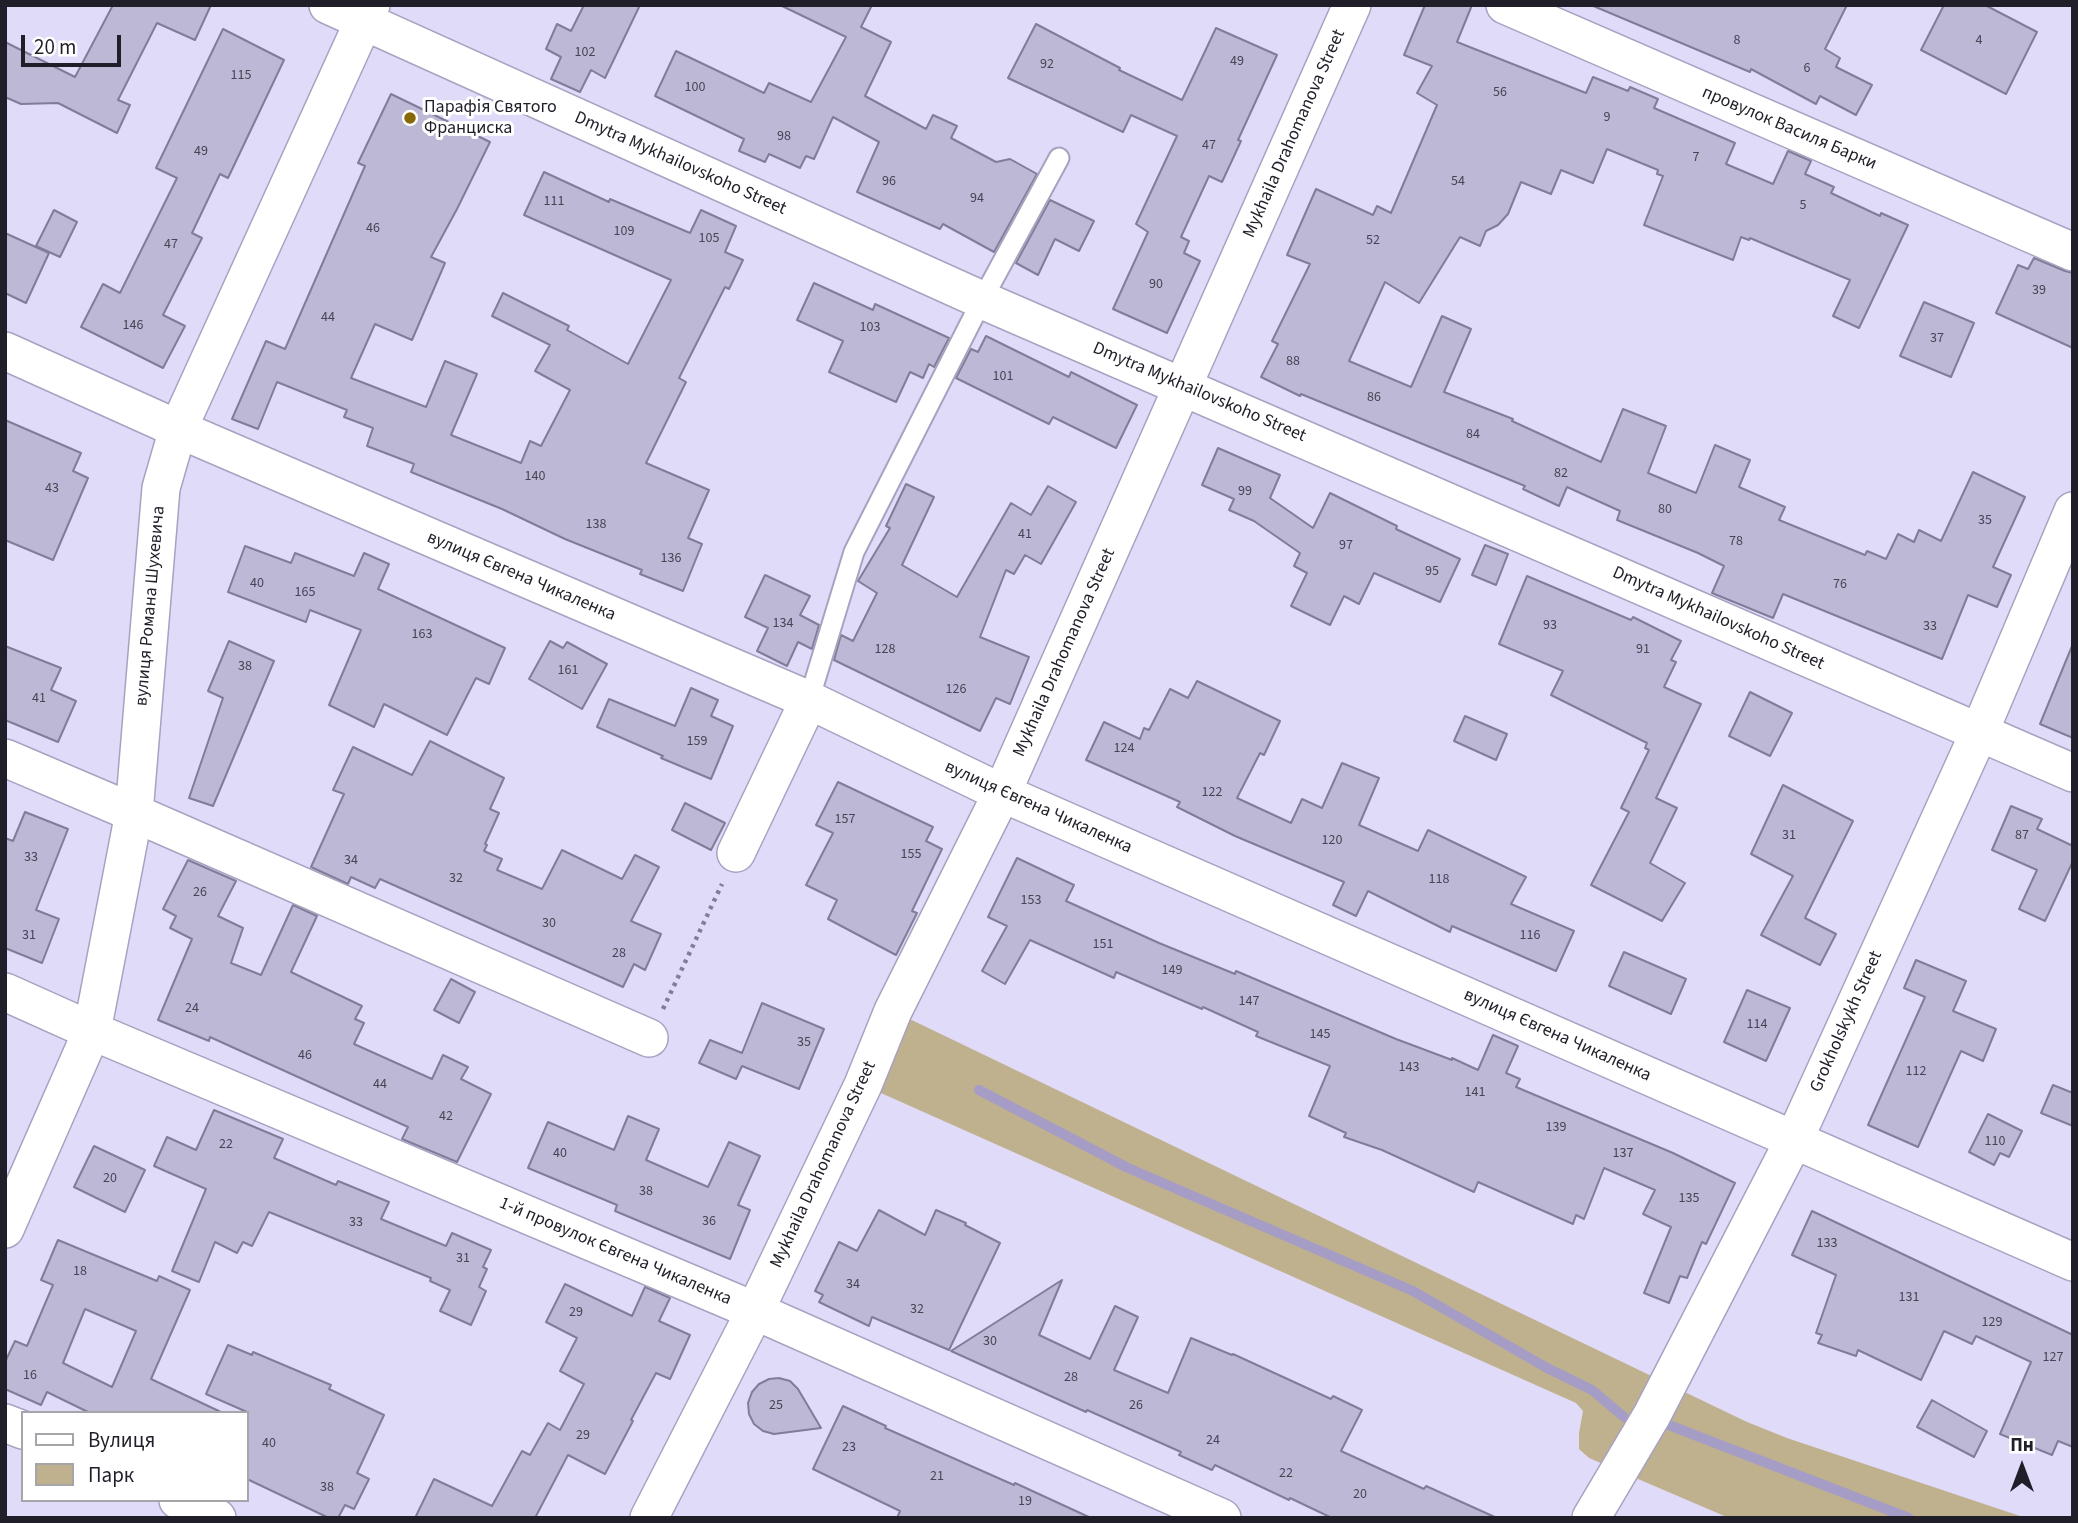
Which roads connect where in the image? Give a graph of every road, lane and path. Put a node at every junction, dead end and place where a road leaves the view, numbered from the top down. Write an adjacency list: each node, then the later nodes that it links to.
1 (328, 5): 4 (street, Dmytra Mykhailovskoho Street)
2 (1352, 5): 9 (street, Mykhaila Drahomanova Street)
3 (1504, 5): 6 (street, провулок Василя Барки)
4 (367, 13): 7 (street, Dmytra Mykhailovskoho Street); 10 (street, вулиця Романа Шухевича)
5 (1059, 158): 7 (lane)
6 (2073, 252)
7 (982, 300): 9 (street, Dmytra Mykhailovskoho Street); 12 (lane)
8 (5, 351): 10 (street, вулиця Євгена Чикаленка)
9 (1184, 386): 13 (street, Dmytra Mykhailovskoho Street); 16 (street, Mykhaila Drahomanova Street)
10 (178, 429): 12 (street, вулиця Євгена Чикаленка); 17 (street, вулиця Романа Шухевича)
11 (2073, 511): 13 (street, Grokholskykh Street)
12 (809, 700): 16 (street, вулиця Євгена Чикаленка); 18 (street)
13 (1979, 733): 15 (street, Dmytra Mykhailovskoho Street); 22 (street, Grokholskykh Street)
14 (5, 758): 17 (street)
15 (2073, 773)
16 (1002, 793): 22 (street, вулиця Євгена Чикаленка); 25 (street, Mykhaila Drahomanova Street)
17 (134, 813): 20 (street, вулиця Романа Шухевича); 21 (street)
18 (736, 853): 21 (path)
19 (5, 992): 20 (street, 1-й провулок Євгена Чикаленка)
20 (92, 1031): 23 (street, вулиця Романа Шухевича); 25 (street, 1-й провулок Євгена Чикаленка)
21 (649, 1038)
22 (1794, 1140): 24 (street, вулиця Євгена Чикаленка); 30 (street, Grokholskykh Street)
23 (5, 1229)
24 (2073, 1262)
25 (755, 1311): 28 (street, Mykhaila Drahomanova Street); 29 (street, 1-й провулок Євгена Чикаленка)
26 (182, 1502): 27 (street)
27 (217, 1518)
28 (649, 1518)
29 (1222, 1518)
30 (1591, 1518)

